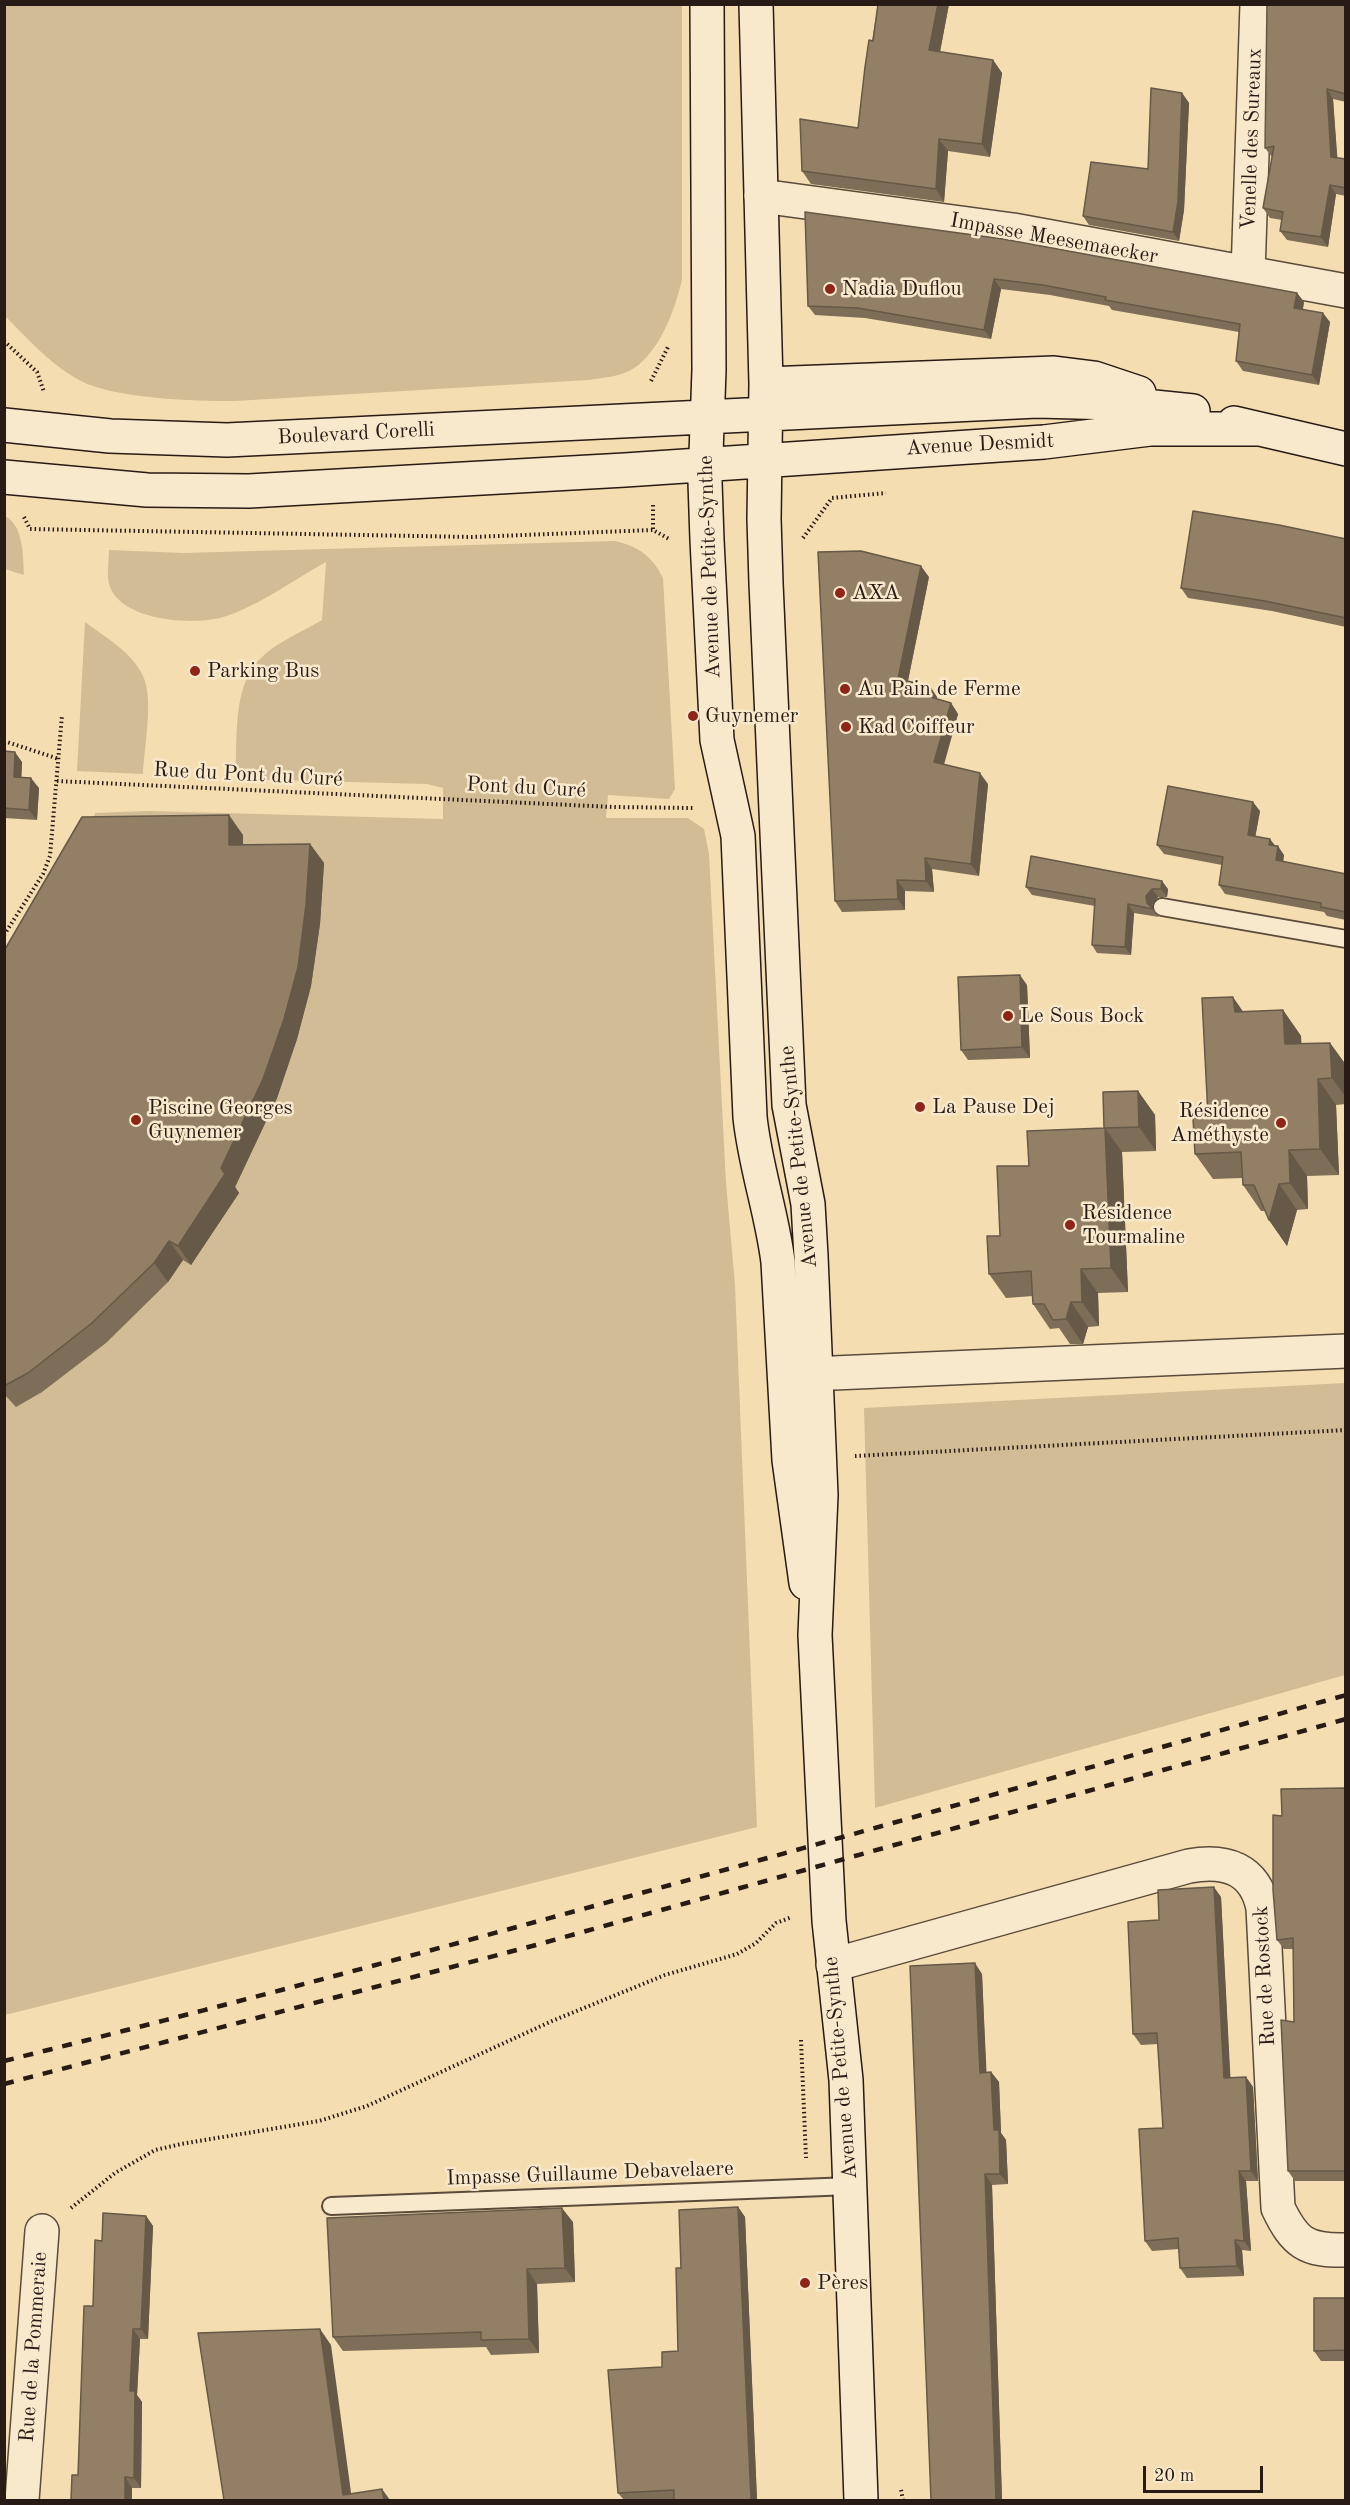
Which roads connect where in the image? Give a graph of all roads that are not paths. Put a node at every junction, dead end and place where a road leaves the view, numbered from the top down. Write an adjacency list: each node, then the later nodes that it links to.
1 (707, 4): 8 (main road, Avenue de Petite-Synthe)
2 (756, 4): 4 (main road, Avenue de Petite-Synthe)
3 (1257, 4): 5 (main road, Venelle des Sureaux)
4 (761, 196): 5 (main road, Impasse Meesemaecker); 7 (main road, Avenue de Petite-Synthe)
5 (1248, 274): 6 (main road, Impasse Meesemaecker)
6 (1346, 291)
7 (766, 398): 8 (main road, Avenue Desmidt); 10 (main road, Avenue Desmidt); 12 (main road, Avenue de Petite-Synthe)
8 (708, 416): 9 (main road, Boulevard Corelli); 13 (main road, Avenue de Petite-Synthe)
9 (4, 425)
10 (1254, 429): 11 (main road, Avenue Desmidt); 12 (main road, Avenue Desmidt)
11 (1346, 448)
12 (766, 459): 13 (main road, Avenue Desmidt); 18 (main road, Avenue de Petite-Synthe)
13 (706, 465): 14 (main road); 18 (main road, Avenue de Petite-Synthe)
14 (4, 477)
15 (1162, 907): 16 (lane)
16 (1346, 939)
17 (1346, 1351): 18 (main road)
18 (801, 1375): 19 (main road, Avenue de Petite-Synthe); 19 (main road, Avenue de Petite-Synthe)
19 (815, 1635): 20 (main road, Avenue de Petite-Synthe)
20 (833, 1965): 21 (main road, Avenue de Petite-Synthe); 24 (main road, Rue de Rostock)
21 (851, 2186): 22 (lane, Impasse Guillaume Debavelaere); 27 (main road, Avenue de Petite-Synthe)
22 (331, 2206)
23 (42, 2231): 25 (main road, Rue de la Pommeraie)
24 (1346, 2250)
25 (15, 2464): 26 (main road, Rue de la Pommeraie)
26 (22, 2500)
27 (861, 2500)

